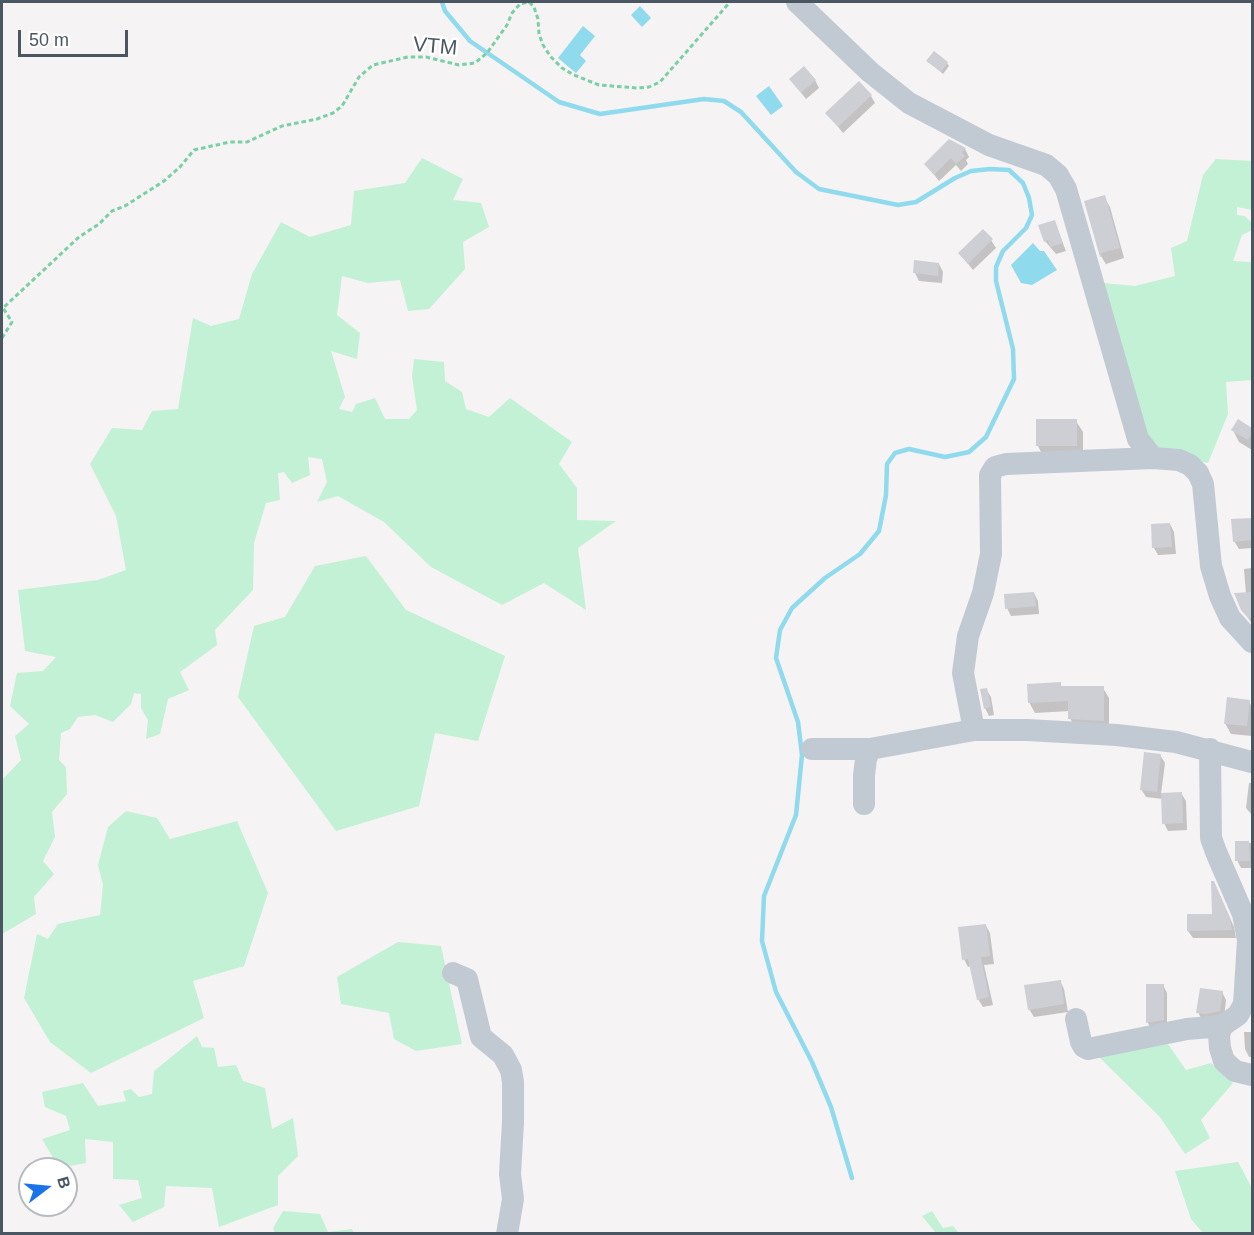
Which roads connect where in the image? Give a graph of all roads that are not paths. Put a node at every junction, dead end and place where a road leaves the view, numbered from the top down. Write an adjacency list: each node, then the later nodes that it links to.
1 (797, 2): 2 (street)
2 (1153, 458): 3 (street); 4 (street)
3 (1252, 642)
4 (974, 730): 6 (street); 7 (street)
5 (813, 749): 6 (street)
6 (870, 749): 9 (street)
7 (1210, 749): 8 (street); 12 (street)
8 (1252, 762)
9 (864, 804)
10 (453, 973): 14 (street)
11 (1076, 1019): 12 (street)
12 (1222, 1026): 13 (street)
13 (1252, 1075)
14 (507, 1233)

